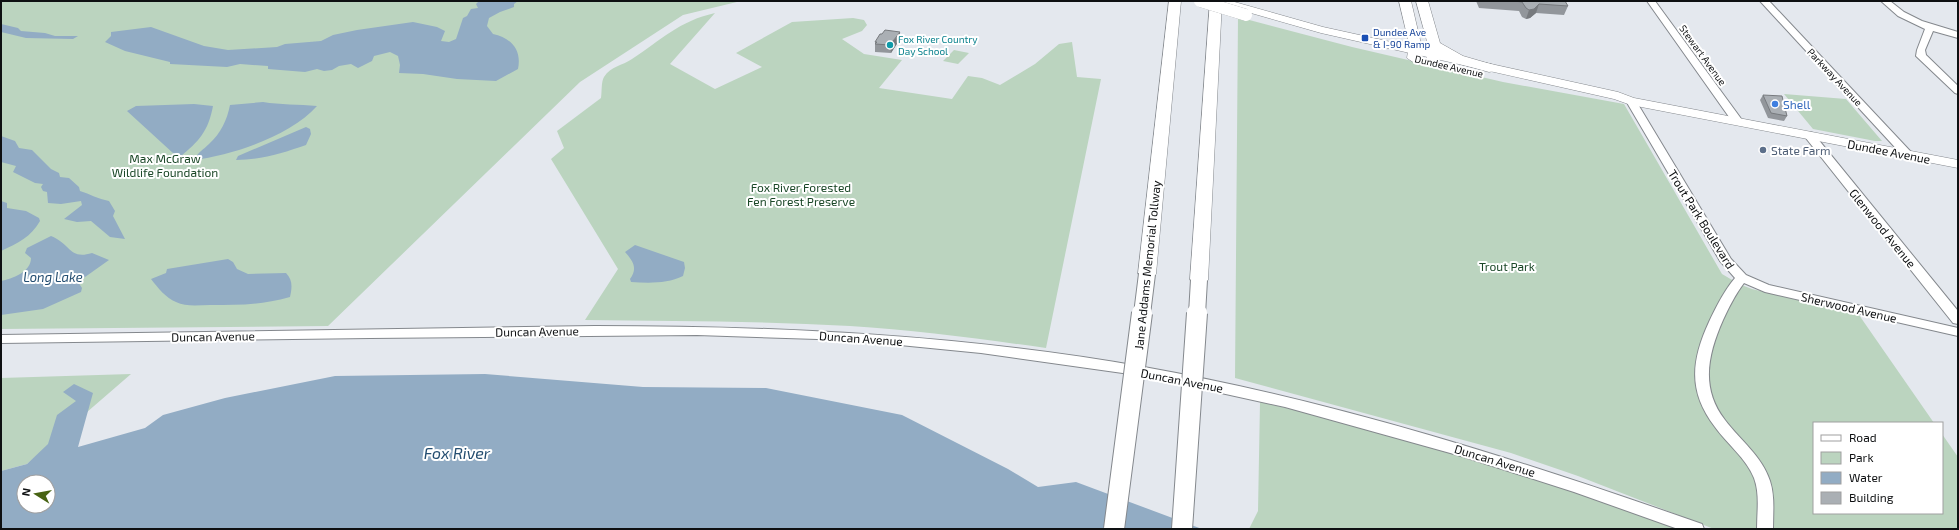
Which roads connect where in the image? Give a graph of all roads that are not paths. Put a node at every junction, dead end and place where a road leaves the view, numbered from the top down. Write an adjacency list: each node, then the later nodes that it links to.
1 (1175, 1): 26 (highway, Jane Addams Memorial Tollway, bridge)
2 (1200, 1): 10 (main road, Dundee Avenue, bridge)
3 (1216, 1): 27 (highway, bridge)
4 (1220, 1): 10 (main road, Dundee Avenue)
5 (1405, 1): 13 (highway)
6 (1422, 1): 14 (highway)
7 (1650, 1): 18 (street, Stewart Avenue)
8 (1764, 1): 20 (street, Parkway Avenue)
9 (1885, 1): 11 (street)
10 (1249, 13): 13 (main road, Dundee Avenue)
11 (1930, 28): 12 (street); 16 (street)
12 (1958, 35)
13 (1414, 54): 14 (main road, Dundee Avenue)
14 (1433, 54): 15 (highway); 17 (main road, Dundee Avenue)
15 (1488, 68): 17 (main road, Dundee Avenue)
16 (1958, 91)
17 (1631, 101): 18 (main road, Dundee Avenue); 22 (street, Trout Park Boulevard)
18 (1738, 122): 19 (main road, Dundee Avenue)
19 (1809, 135): 20 (main road, Dundee Avenue); 23 (street, Glenwood Avenue)
20 (1906, 154): 21 (main road, Dundee Avenue)
21 (1958, 164)
22 (1742, 278): 24 (street, Sherwood Avenue); 29 (street, Trout Park Boulevard)
23 (1958, 320)
24 (1958, 332)
25 (1, 339): 28 (street, Duncan Avenue)
26 (1114, 529)
27 (1182, 529)
28 (1696, 529)
29 (1765, 529)

